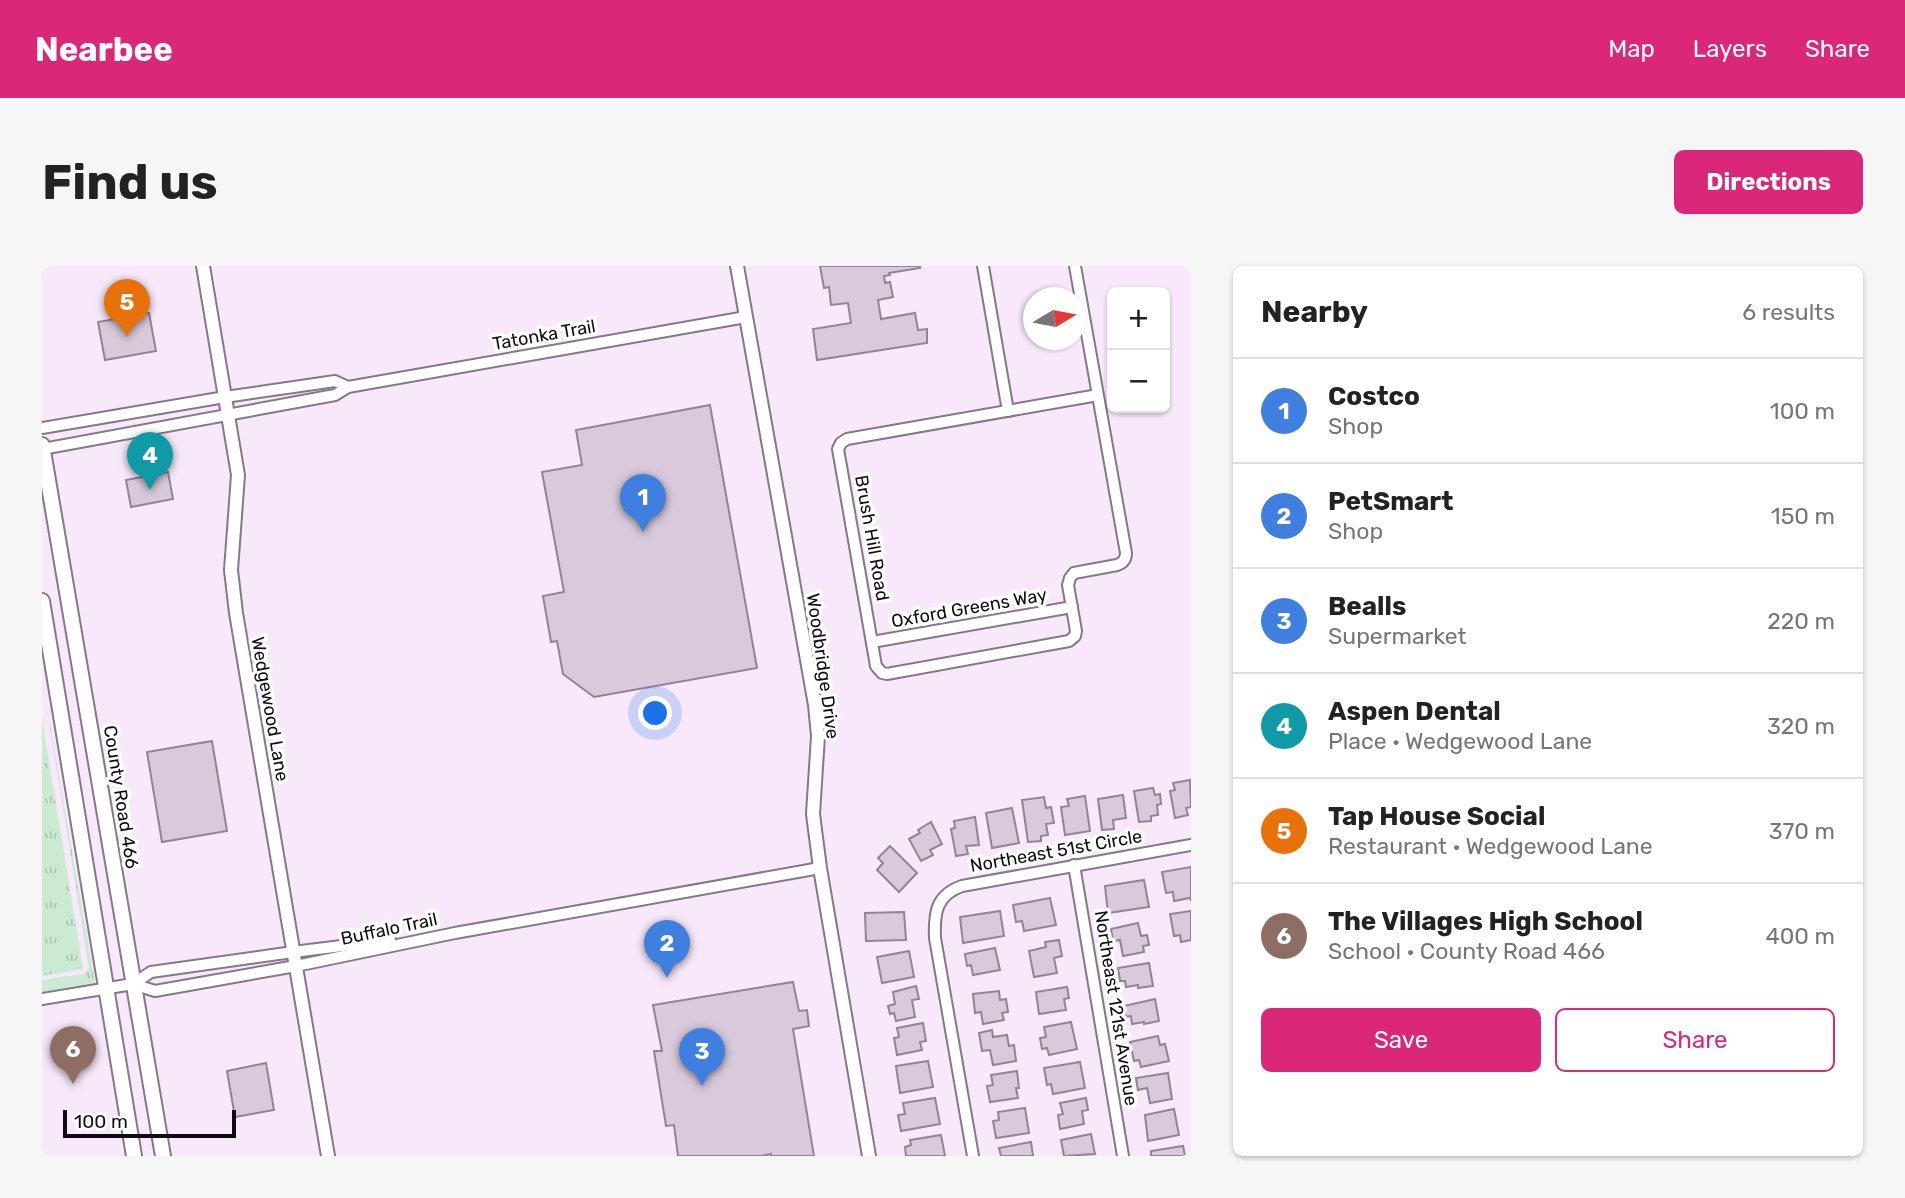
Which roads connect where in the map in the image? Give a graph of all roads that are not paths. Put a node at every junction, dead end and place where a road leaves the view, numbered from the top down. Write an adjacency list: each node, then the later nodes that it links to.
1 (203, 266): 8 (street, Wedgewood Lane)
2 (737, 266): 5 (street, Woodbridge Drive)
3 (984, 266): 9 (street)
4 (1075, 266): 7 (street)
5 (746, 317): 6 (street, Tatonka Trail); 18 (street, Woodbridge Drive)
6 (348, 387): 8 (street); 10 (street)
7 (1098, 395): 9 (street, Brush Hill Road); 14 (street)
8 (225, 397): 10 (street, Wedgewood Lane); 11 (street)
9 (1008, 411): 15 (street, Brush Hill Road)
10 (229, 415): 12 (street); 20 (street, Wedgewood Lane)
11 (42, 428)
12 (42, 447): 22 (main road, County Road 466)
13 (42, 601): 23 (main road)
14 (1072, 607): 15 (street, Oxford Greens Way); 15 (street, Brush Hill Road)
15 (872, 642)
16 (1191, 845): 17 (street, Northeast 51st Circle)
17 (1074, 865): 29 (street, Northeast 51st Circle); 30 (street, Northeast 121st Avenue)
18 (820, 868): 19 (street); 28 (street, Woodbridge Drive)
19 (455, 933): 20 (street, Buffalo Trail); 21 (street, Buffalo Trail)
20 (293, 951): 21 (street, Wedgewood Lane); 22 (street, Buffalo Trail)
21 (296, 966): 22 (street, Buffalo Trail); 27 (street, Wedgewood Lane)
22 (133, 984): 23 (street); 26 (main road, County Road 466)
23 (106, 988): 24 (street); 25 (main road)
24 (42, 999)
25 (134, 1156)
26 (163, 1156)
27 (328, 1156)
28 (869, 1156)
29 (972, 1156)
30 (1123, 1156)

